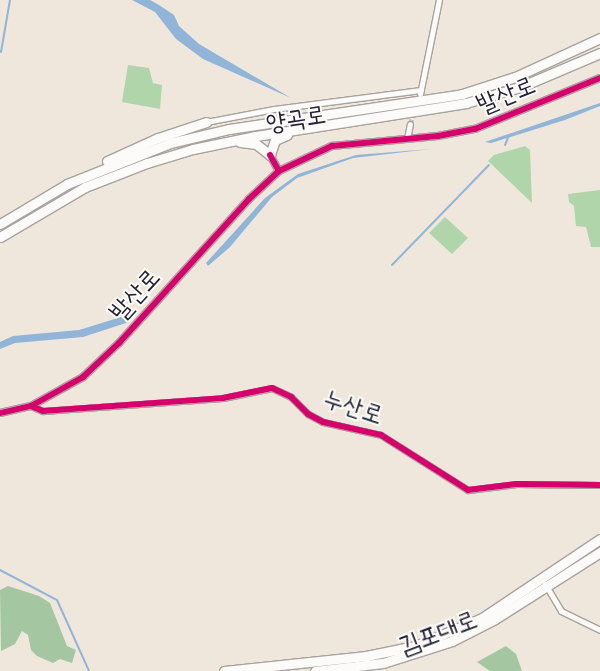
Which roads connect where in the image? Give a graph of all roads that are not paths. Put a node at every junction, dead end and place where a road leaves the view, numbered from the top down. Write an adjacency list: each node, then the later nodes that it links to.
1 (439, 0): 5 (street)
2 (600, 38): 12 (main road, 양곡로)
3 (600, 54): 7 (main road, 양곡로)
4 (600, 78): 8 (street, 발산로)
5 (206, 122): 12 (main road)
6 (410, 124): 8 (street)
7 (316, 126): 9 (main road, 양곡로); 10 (main road)
8 (406, 139): 11 (street, 발산로)
9 (224, 142): 10 (main road); 14 (main road, 양곡로)
10 (270, 156): 11 (street)
11 (279, 171): 15 (street, 발산로)
12 (67, 184): 13 (main road, 양곡로)
13 (0, 224)
14 (0, 237)
15 (31, 406): 16 (street, 발산로); 17 (street, 누산로)
16 (0, 413)
17 (600, 485)
18 (600, 539): 20 (main road, 김포대로)
19 (600, 552): 21 (main road, 김포대로)
20 (570, 560): 21 (main road); 22 (main road, 김포대로)
21 (576, 568): 22 (main road, 김포대로)
22 (545, 583): 23 (street); 24 (main road, 김포대로); 27 (main road, 김포대로)
23 (600, 630)
24 (279, 665): 25 (main road, 김포대로); 26 (main road)
25 (224, 671)
26 (266, 671)
27 (315, 671)

